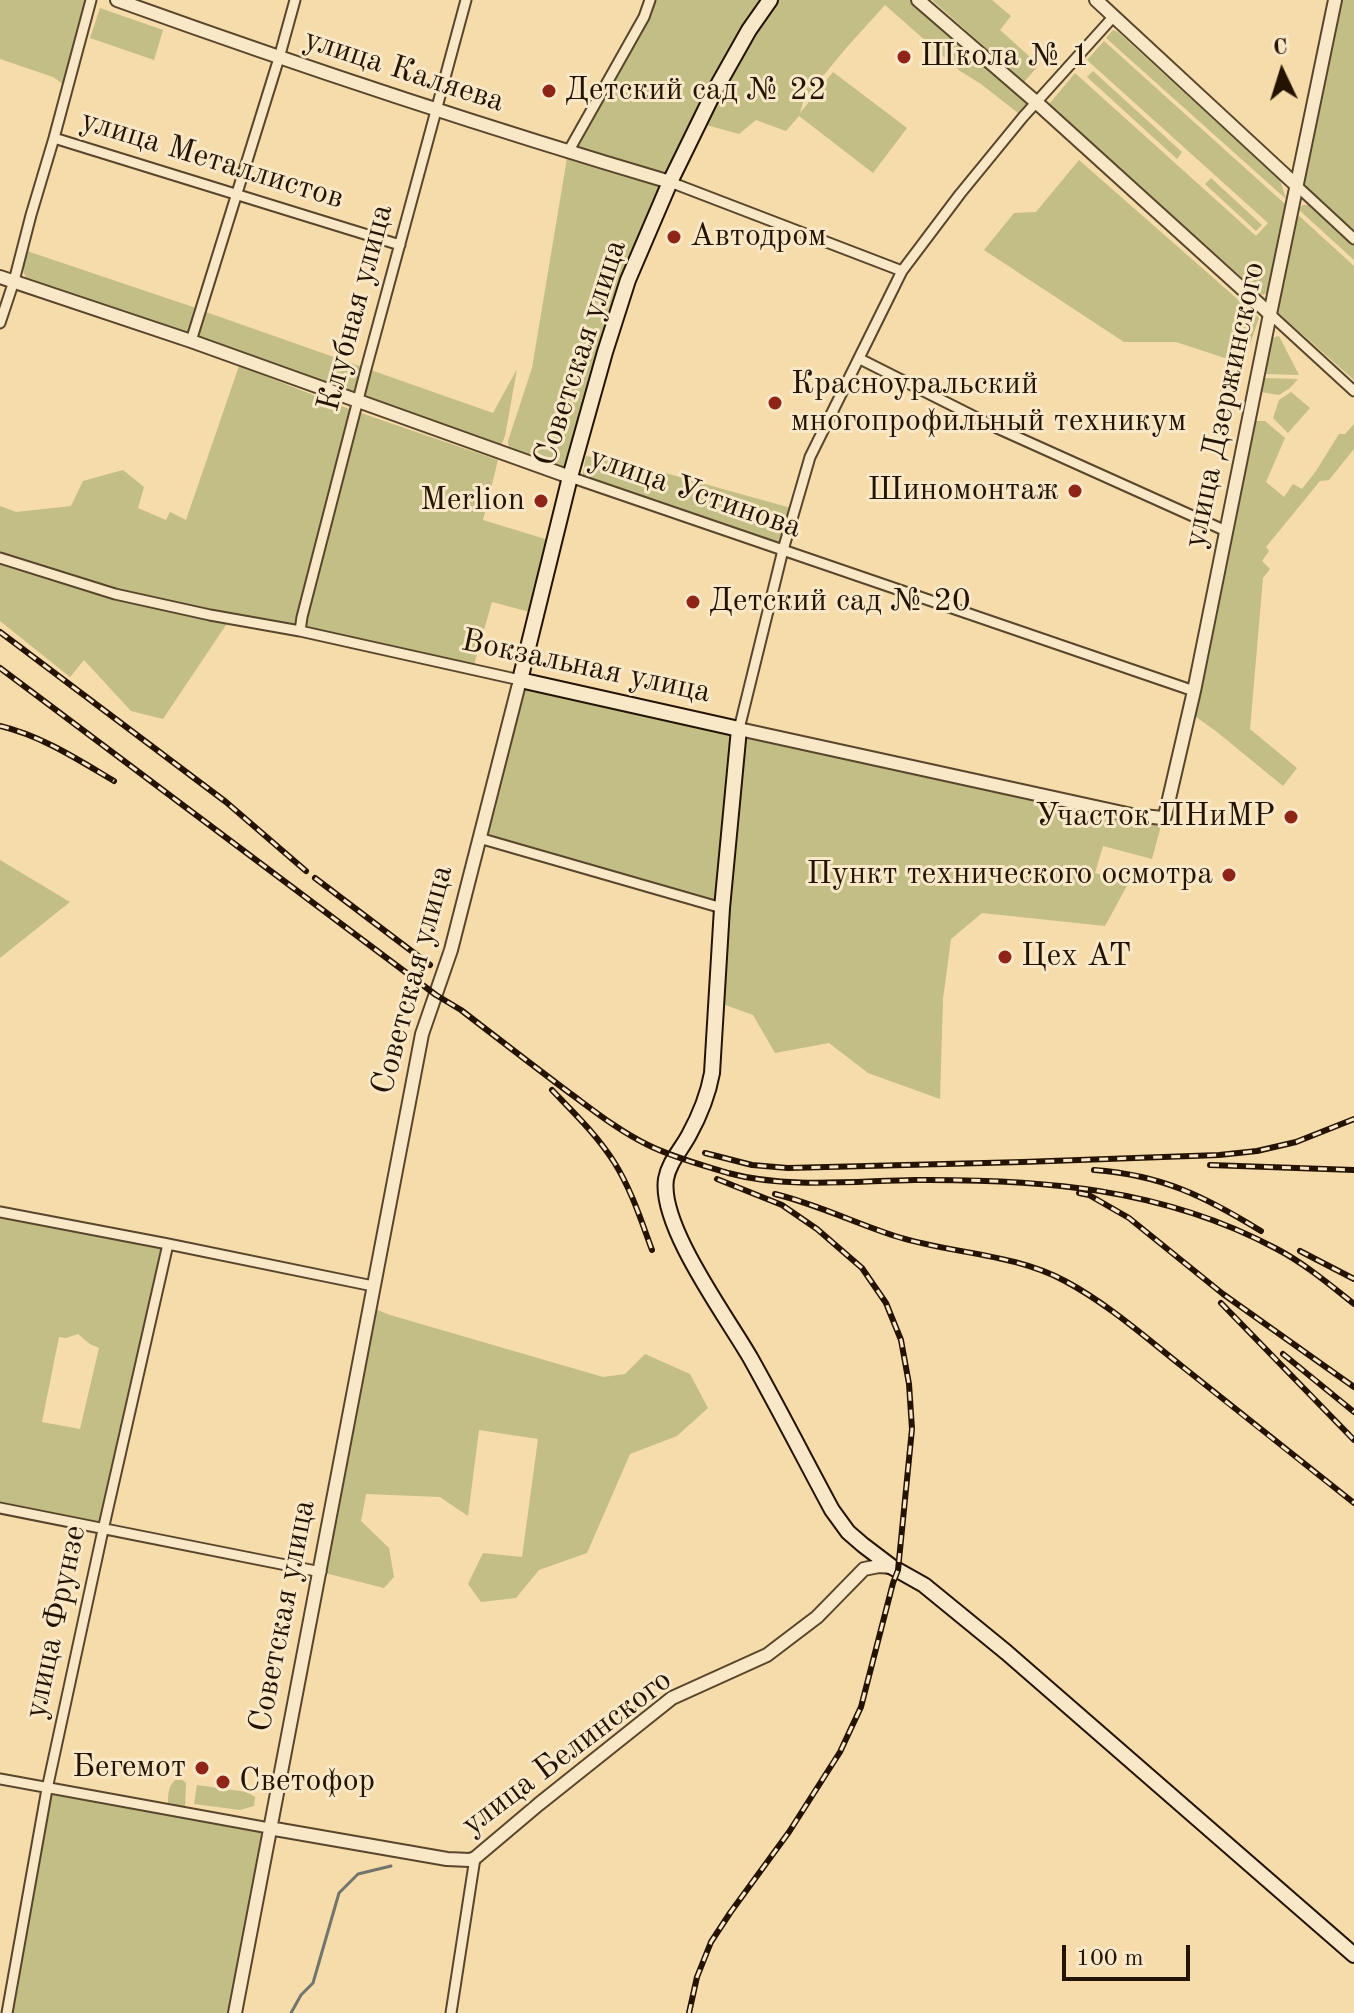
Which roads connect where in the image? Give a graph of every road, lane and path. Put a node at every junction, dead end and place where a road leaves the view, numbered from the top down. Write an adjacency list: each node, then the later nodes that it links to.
1 (91, 0): 14 (street)
2 (117, 0): 11 (street, улица Каляева)
3 (295, 0): 11 (street)
4 (466, 0): 13 (street, Клубная улица)
5 (650, 0): 15 (street)
6 (770, 0): 16 (main road, Советская улица)
7 (918, 0): 12 (street)
8 (1096, 0): 10 (street)
9 (1335, 0): 17 (street, улица Дзержинского)
10 (1114, 16): 12 (street); 17 (street)
11 (279, 58): 13 (street, улица Каляева); 18 (street)
12 (1036, 102): 21 (street); 24 (street)
13 (437, 109): 15 (street, улица Каляева); 20 (street, Клубная улица)
14 (54, 138): 18 (street, улица Металлистов); 23 (street)
15 (568, 152): 16 (street, улица Каляева)
16 (670, 182): 21 (street, улица Каляева); 30 (main road, Советская улица)
17 (1297, 186): 19 (street); 24 (street, улица Дзержинского)
18 (236, 195): 20 (street, улица Металлистов); 26 (street)
19 (1354, 239)
20 (400, 245): 29 (street, Клубная улица)
21 (902, 271): 27 (street)
22 (0, 277): 23 (street, улица Устинова)
23 (14, 281): 25 (street); 26 (street, улица Устинова)
24 (1270, 314): 28 (street); 31 (street, улица Дзержинского)
25 (0, 323)
26 (191, 341): 29 (street, улица Устинова)
27 (860, 359): 31 (street); 32 (street)
28 (1354, 391)
29 (357, 401): 30 (street, улица Устинова); 34 (street, Клубная улица)
30 (570, 477): 32 (street, улица Устинова); 35 (main road, Советская улица)
31 (1226, 531): 36 (street, улица Дзержинского)
32 (783, 550): 36 (street, улица Устинова); 37 (street)
33 (0, 558): 34 (street, Вокзальная улица)
34 (300, 631): 35 (street, Вокзальная улица)
35 (520, 680): 37 (main road, Вокзальная улица); 39 (street, Советская улица)
36 (1194, 691): 38 (street, улица Дзержинского)
37 (739, 729): 38 (street, Вокзальная улица); 40 (main road)
38 (1163, 818)
39 (479, 838): 40 (street); 43 (street, Советская улица)
40 (722, 908): 46 (main road)
41 (0, 1212): 42 (street)
42 (168, 1244): 43 (street); 45 (street, улица Фрунзе)
43 (373, 1286): 47 (street, Советская улица)
44 (0, 1508): 45 (street)
45 (103, 1530): 47 (street); 49 (street, улица Фрунзе)
46 (892, 1567): 51 (street, улица Белинского); 52 (main road)
47 (321, 1572): 50 (street, Советская улица)
48 (0, 1779): 49 (street, улица Белинского)
49 (47, 1789): 50 (street, улица Белинского); 53 (street, улица Фрунзе)
50 (269, 1828): 51 (street, улица Белинского); 54 (street, Советская улица)
51 (475, 1858): 55 (street)
52 (1354, 1955)
53 (7, 2013)
54 (235, 2013)
55 (451, 2013)

